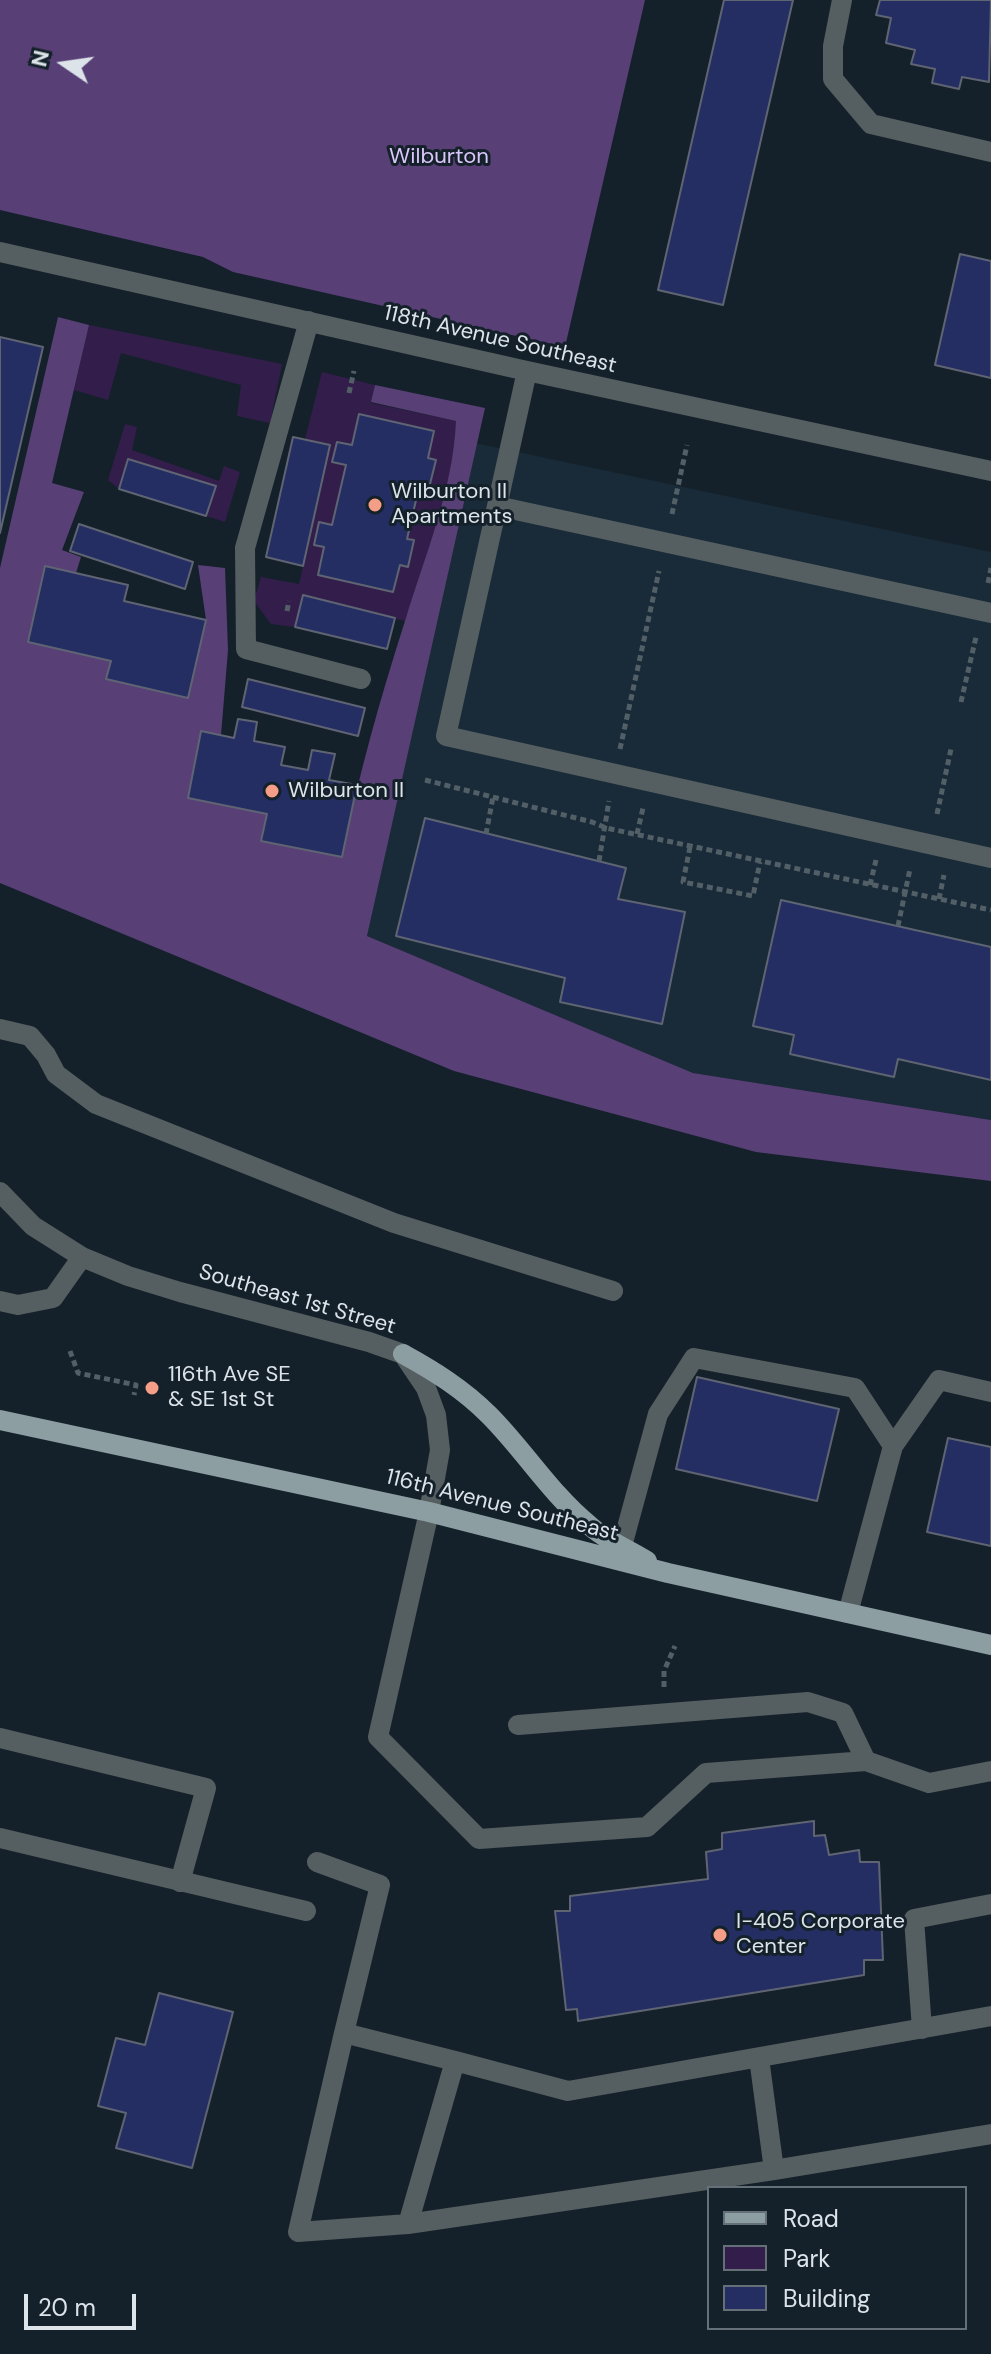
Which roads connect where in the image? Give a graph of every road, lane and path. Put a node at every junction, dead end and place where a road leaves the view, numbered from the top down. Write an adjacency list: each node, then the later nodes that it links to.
1 (842, 0): 2 (street)
2 (991, 152)
3 (0, 252): 4 (street, 118th Avenue Southeast)
4 (309, 321): 6 (street, 118th Avenue Southeast); 18 (street)
5 (354, 371): 7 (path)
6 (527, 371): 9 (street, 118th Avenue Southeast); 10 (street)
7 (349, 393)
8 (687, 445): 11 (path)
9 (991, 471)
10 (497, 506): 11 (street); 21 (street)
11 (665, 543): 16 (street); 21 (path)
12 (991, 568): 13 (path)
13 (988, 584)
14 (289, 601): 15 (path)
15 (287, 611)
16 (991, 613)
17 (976, 635): 19 (path)
18 (361, 679)
19 (961, 702)
20 (951, 749): 25 (path)
21 (614, 774): 26 (path); 30 (street)
22 (425, 780): 23 (path)
23 (493, 797): 26 (path); 27 (path)
24 (644, 800): 28 (path)
25 (937, 814)
26 (606, 828): 28 (path); 31 (path)
27 (486, 834)
28 (637, 834): 29 (path)
29 (690, 847): 33 (path); 33 (path)
30 (991, 858)
31 (599, 861)
32 (911, 861): 36 (path)
33 (760, 862): 35 (path)
34 (872, 878): 35 (path)
35 (870, 886): 36 (path)
36 (905, 892): 37 (path); 38 (path)
37 (991, 910)
38 (898, 926)
39 (0, 1029): 42 (street)
40 (0, 1192): 41 (street, Southeast 1st Street)
41 (82, 1257): 43 (street); 45 (street, Southeast 1st Street)
42 (613, 1291)
43 (0, 1301)
44 (70, 1351): 47 (path)
45 (403, 1354): 50 (street, Southeast 1st Street); 51 (main road)
46 (991, 1392): 49 (street)
47 (134, 1395)
48 (0, 1420): 50 (main road, 116th Avenue Southeast)
49 (893, 1446): 51 (street); 53 (street)
50 (429, 1512): 52 (main road, 116th Avenue Southeast); 59 (street, Southeast 1st Street)
51 (622, 1546): 52 (main road)
52 (668, 1573): 53 (main road, 116th Avenue Southeast)
53 (848, 1613): 54 (main road, 116th Avenue Southeast)
54 (991, 1645)
55 (675, 1646): 56 (path)
56 (663, 1698)
57 (518, 1725): 59 (street)
58 (0, 1738): 63 (street)
59 (866, 1761): 60 (street)
60 (991, 1771)
61 (0, 1838): 63 (street)
62 (317, 1862): 68 (street)
63 (180, 1882): 65 (street)
64 (991, 1904): 67 (street)
65 (306, 1911)
66 (991, 2016): 67 (street)
67 (922, 2029): 69 (street)
68 (344, 2033): 70 (street); 73 (street)
69 (759, 2058): 70 (street); 72 (street)
70 (455, 2061): 73 (street)
71 (991, 2134): 72 (street)
72 (774, 2170): 73 (street)
73 (408, 2224)

